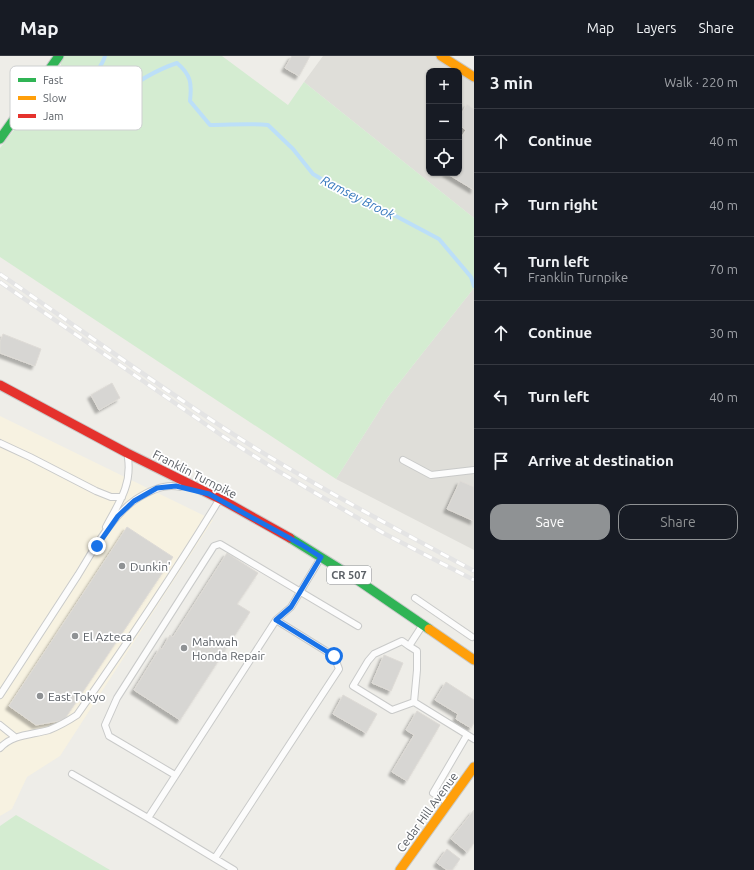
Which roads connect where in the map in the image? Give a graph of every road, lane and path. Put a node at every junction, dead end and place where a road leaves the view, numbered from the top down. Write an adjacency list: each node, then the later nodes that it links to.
1 (59, 56): 3 (main road)
2 (441, 56): 4 (main road)
3 (52, 66)
4 (474, 77)
5 (10, 125): 6 (main road)
6 (0, 139)
7 (0, 385): 9 (main road, Franklin Turnpike / CR 507)
8 (0, 443): 13 (lane)
9 (127, 453): 12 (main road, Franklin Turnpike / CR 507); 13 (lane)
10 (403, 460): 11 (lane)
11 (474, 470)
12 (209, 494): 14 (main road, Franklin Turnpike / CR 507); 15 (lane)
13 (122, 497): 15 (lane)
14 (219, 500): 16 (main road, Franklin Turnpike / CR 507); 29 (lane)
15 (97, 546): 25 (lane)
16 (321, 557): 17 (lane); 20 (main road, Franklin Turnpike / CR 507)
17 (301, 590): 19 (lane); 21 (lane); 34 (lane)
18 (415, 598): 22 (lane)
19 (276, 620): 34 (lane); 37 (lane)
20 (423, 625): 22 (main road, Franklin Turnpike / CR 507); 23 (lane)
21 (358, 626)
22 (468, 643): 24 (main road, Franklin Turnpike / CR 507)
23 (409, 646): 26 (lane); 26 (lane)
24 (474, 660)
25 (0, 695)
26 (414, 702): 28 (lane)
27 (0, 726): 29 (lane)
28 (467, 735): 30 (lane); 35 (lane)
29 (15, 737): 31 (lane)
30 (474, 739)
31 (0, 748)
32 (474, 767): 35 (main road, Cedar Hill Avenue)
33 (72, 774): 36 (lane)
34 (175, 775): 36 (lane)
35 (448, 803): 39 (main road, Cedar Hill Avenue)
36 (148, 818): 37 (lane)
37 (215, 858): 38 (lane)
38 (234, 870)
39 (400, 870)

